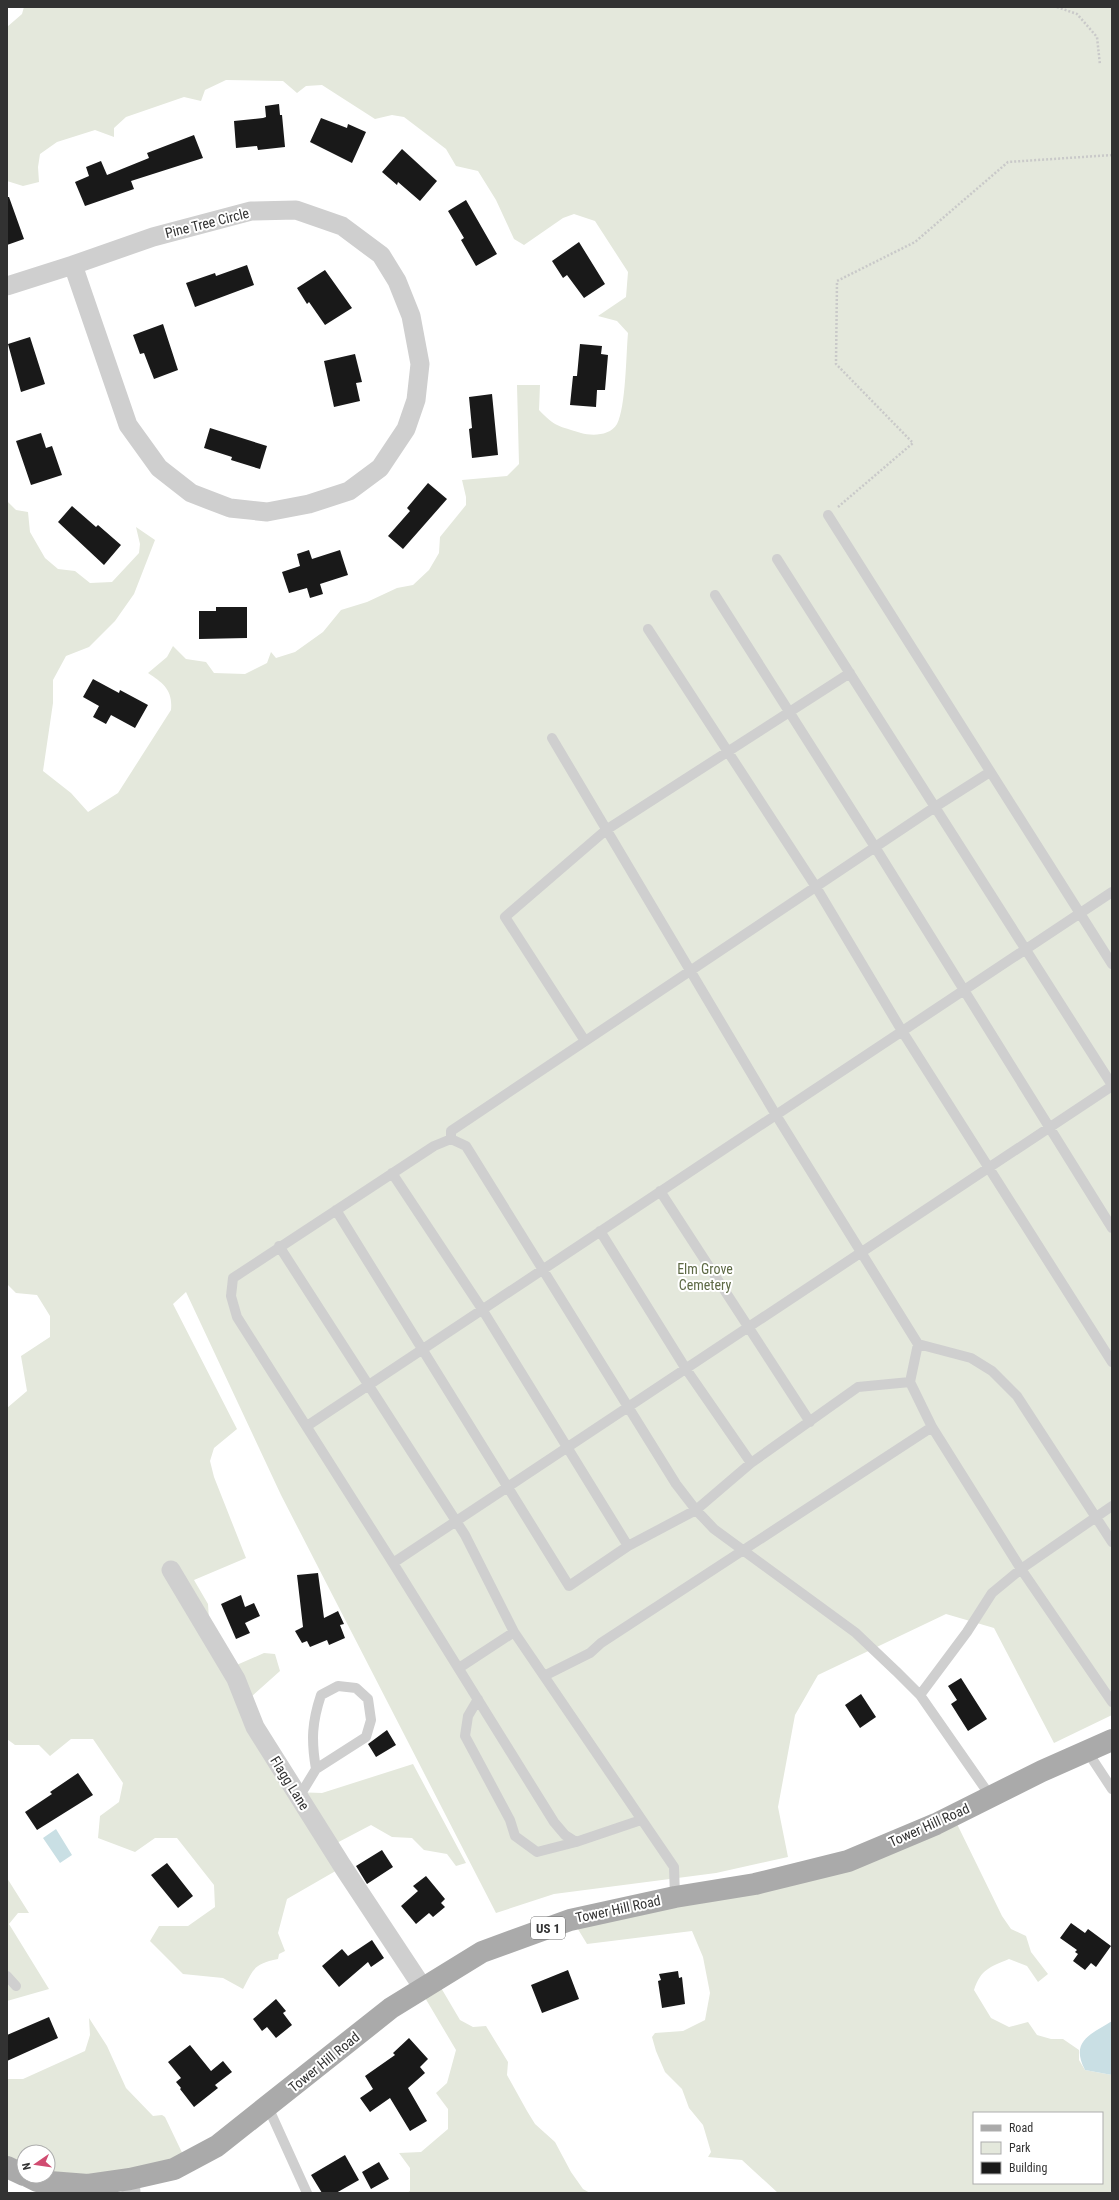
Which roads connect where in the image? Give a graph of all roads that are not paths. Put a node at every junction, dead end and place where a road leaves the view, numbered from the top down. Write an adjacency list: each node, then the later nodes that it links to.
1 (73, 265): 1 (street, Pine Tree Circle); 2 (street, Pine Tree Circle)
2 (7, 286)
3 (828, 515): 11 (lane)
4 (777, 559): 7 (lane)
5 (715, 596): 8 (lane)
6 (648, 629): 10 (lane)
7 (850, 673): 8 (lane); 12 (lane)
8 (788, 713): 10 (lane); 14 (lane)
9 (552, 738): 13 (lane)
10 (728, 751): 13 (lane); 15 (lane)
11 (990, 772): 12 (lane); 17 (lane)
12 (935, 806): 14 (lane); 18 (lane)
13 (606, 830): 20 (lane); 23 (lane)
14 (875, 847): 15 (lane); 21 (lane)
15 (816, 887): 20 (lane); 22 (lane)
16 (1112, 892): 17 (lane)
17 (1080, 913): 18 (lane); 19 (lane)
18 (1026, 949): 21 (lane); 24 (lane)
19 (1112, 964)
20 (689, 972): 23 (lane); 25 (lane)
21 (963, 990): 22 (lane); 26 (lane)
22 (902, 1031): 25 (lane); 28 (lane)
23 (585, 1041): 27 (lane)
24 (1112, 1085): 26 (lane)
25 (776, 1115): 30 (lane); 35 (lane)
26 (1049, 1127): 28 (lane); 32 (lane)
27 (451, 1139): 29 (lane); 36 (lane)
28 (989, 1167): 35 (lane); 41 (lane)
29 (392, 1173): 31 (lane); 37 (lane)
30 (660, 1191): 33 (lane); 38 (lane)
31 (336, 1210): 34 (lane); 40 (lane)
32 (1112, 1228)
33 (600, 1231): 36 (lane); 42 (lane)
34 (279, 1246): 44 (lane); 47 (lane)
35 (861, 1252): 38 (lane); 39 (lane)
36 (543, 1269): 37 (lane); 45 (lane)
37 (482, 1309): 40 (lane); 49 (lane)
38 (748, 1328): 42 (lane); 46 (lane)
39 (918, 1344): 43 (lane); 54 (lane)
40 (421, 1350): 44 (lane); 51 (lane)
41 (1112, 1362)
42 (686, 1369): 45 (lane); 50 (lane)
43 (910, 1382): 46 (lane); 48 (lane)
44 (368, 1385): 47 (lane); 55 (lane)
45 (628, 1407): 49 (lane); 53 (lane)
46 (810, 1422): 50 (lane)
47 (307, 1426): 59 (lane)
48 (932, 1427): 58 (lane); 60 (lane)
49 (566, 1448): 51 (lane); 57 (lane)
50 (751, 1462): 53 (lane)
51 (508, 1487): 55 (lane); 57 (lane)
52 (1112, 1506): 54 (lane)
53 (696, 1510): 57 (lane); 58 (lane)
54 (1096, 1516): 56 (lane); 60 (lane)
55 (456, 1522): 59 (lane); 62 (lane)
56 (1112, 1542)
57 (628, 1546)
58 (745, 1551): 64 (lane); 65 (lane)
59 (393, 1563): 63 (lane)
60 (1021, 1569): 65 (lane); 66 (lane)
61 (171, 1570): 73 (street, Flagg Lane)
62 (514, 1632): 63 (lane); 64 (lane)
63 (459, 1668): 67 (lane)
64 (544, 1676): 74 (lane)
65 (920, 1695): 72 (lane)
66 (1111, 1698)
67 (478, 1699): 75 (lane); 75 (lane)
68 (1112, 1740): 69 (main road, Tower Hill Road / US 1)
69 (1087, 1751): 71 (lane); 72 (main road, Tower Hill Road / US 1)
70 (316, 1769): 70 (lane); 73 (lane)
71 (1112, 1789)
72 (991, 1796): 76 (main road, Tower Hill Road / US 1)
73 (299, 1797): 79 (street, Flagg Lane)
74 (641, 1820): 75 (lane); 76 (lane)
75 (576, 1842)
76 (675, 1897): 79 (main road, Tower Hill Road / US 1)
77 (7, 1976): 78 (lane)
78 (16, 1986)
79 (423, 1988): 80 (main road, Tower Hill Road / US 1)
80 (268, 2107): 82 (main road, Tower Hill Road / US 1); 83 (lane)
81 (56, 2182): 82 (main road, Tower Hill Road / US 1)
82 (130, 2186)
83 (307, 2193)

